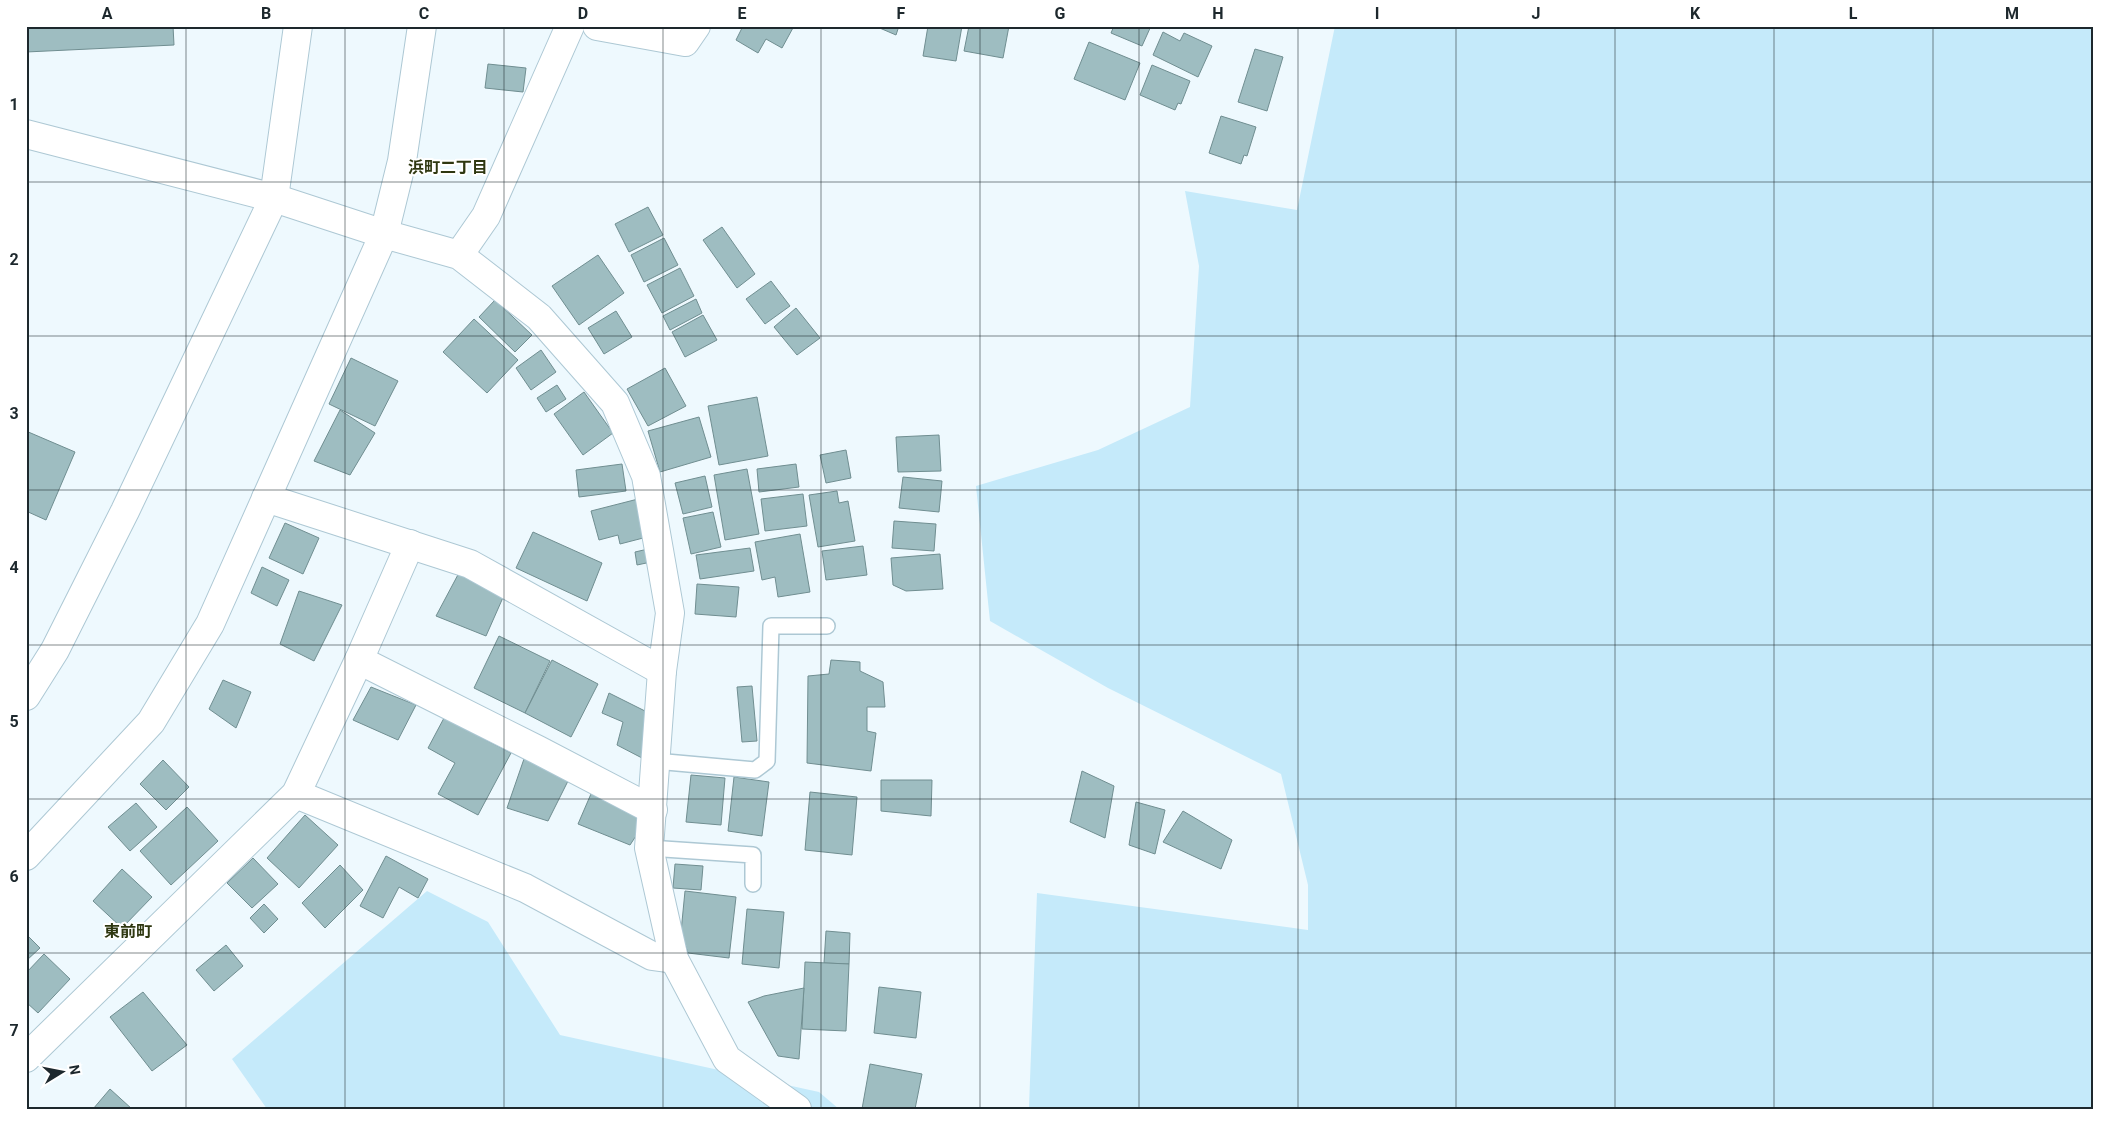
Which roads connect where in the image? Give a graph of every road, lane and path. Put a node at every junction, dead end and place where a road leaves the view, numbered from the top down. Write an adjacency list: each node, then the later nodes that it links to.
1 (298, 26): 7 (street)
2 (422, 26): 8 (street)
3 (570, 26): 9 (street)
4 (597, 26): 5 (street)
5 (696, 26)
6 (26, 134): 7 (street)
7 (274, 198): 8 (street); 15 (street)
8 (384, 234): 9 (street); 10 (street)
9 (459, 255): 14 (street)
10 (266, 498): 11 (street); 20 (street)
11 (410, 544): 13 (street); 14 (street)
12 (827, 626): 16 (lane)
13 (359, 660): 17 (street); 18 (street)
14 (662, 671): 16 (street)
15 (26, 696)
16 (656, 761): 18 (street)
17 (296, 794): 22 (street); 23 (street)
18 (653, 810): 19 (street)
19 (649, 848): 21 (lane); 22 (street)
20 (26, 856)
21 (754, 884)
22 (674, 959): 24 (street)
23 (26, 1058)
24 (798, 1109)

